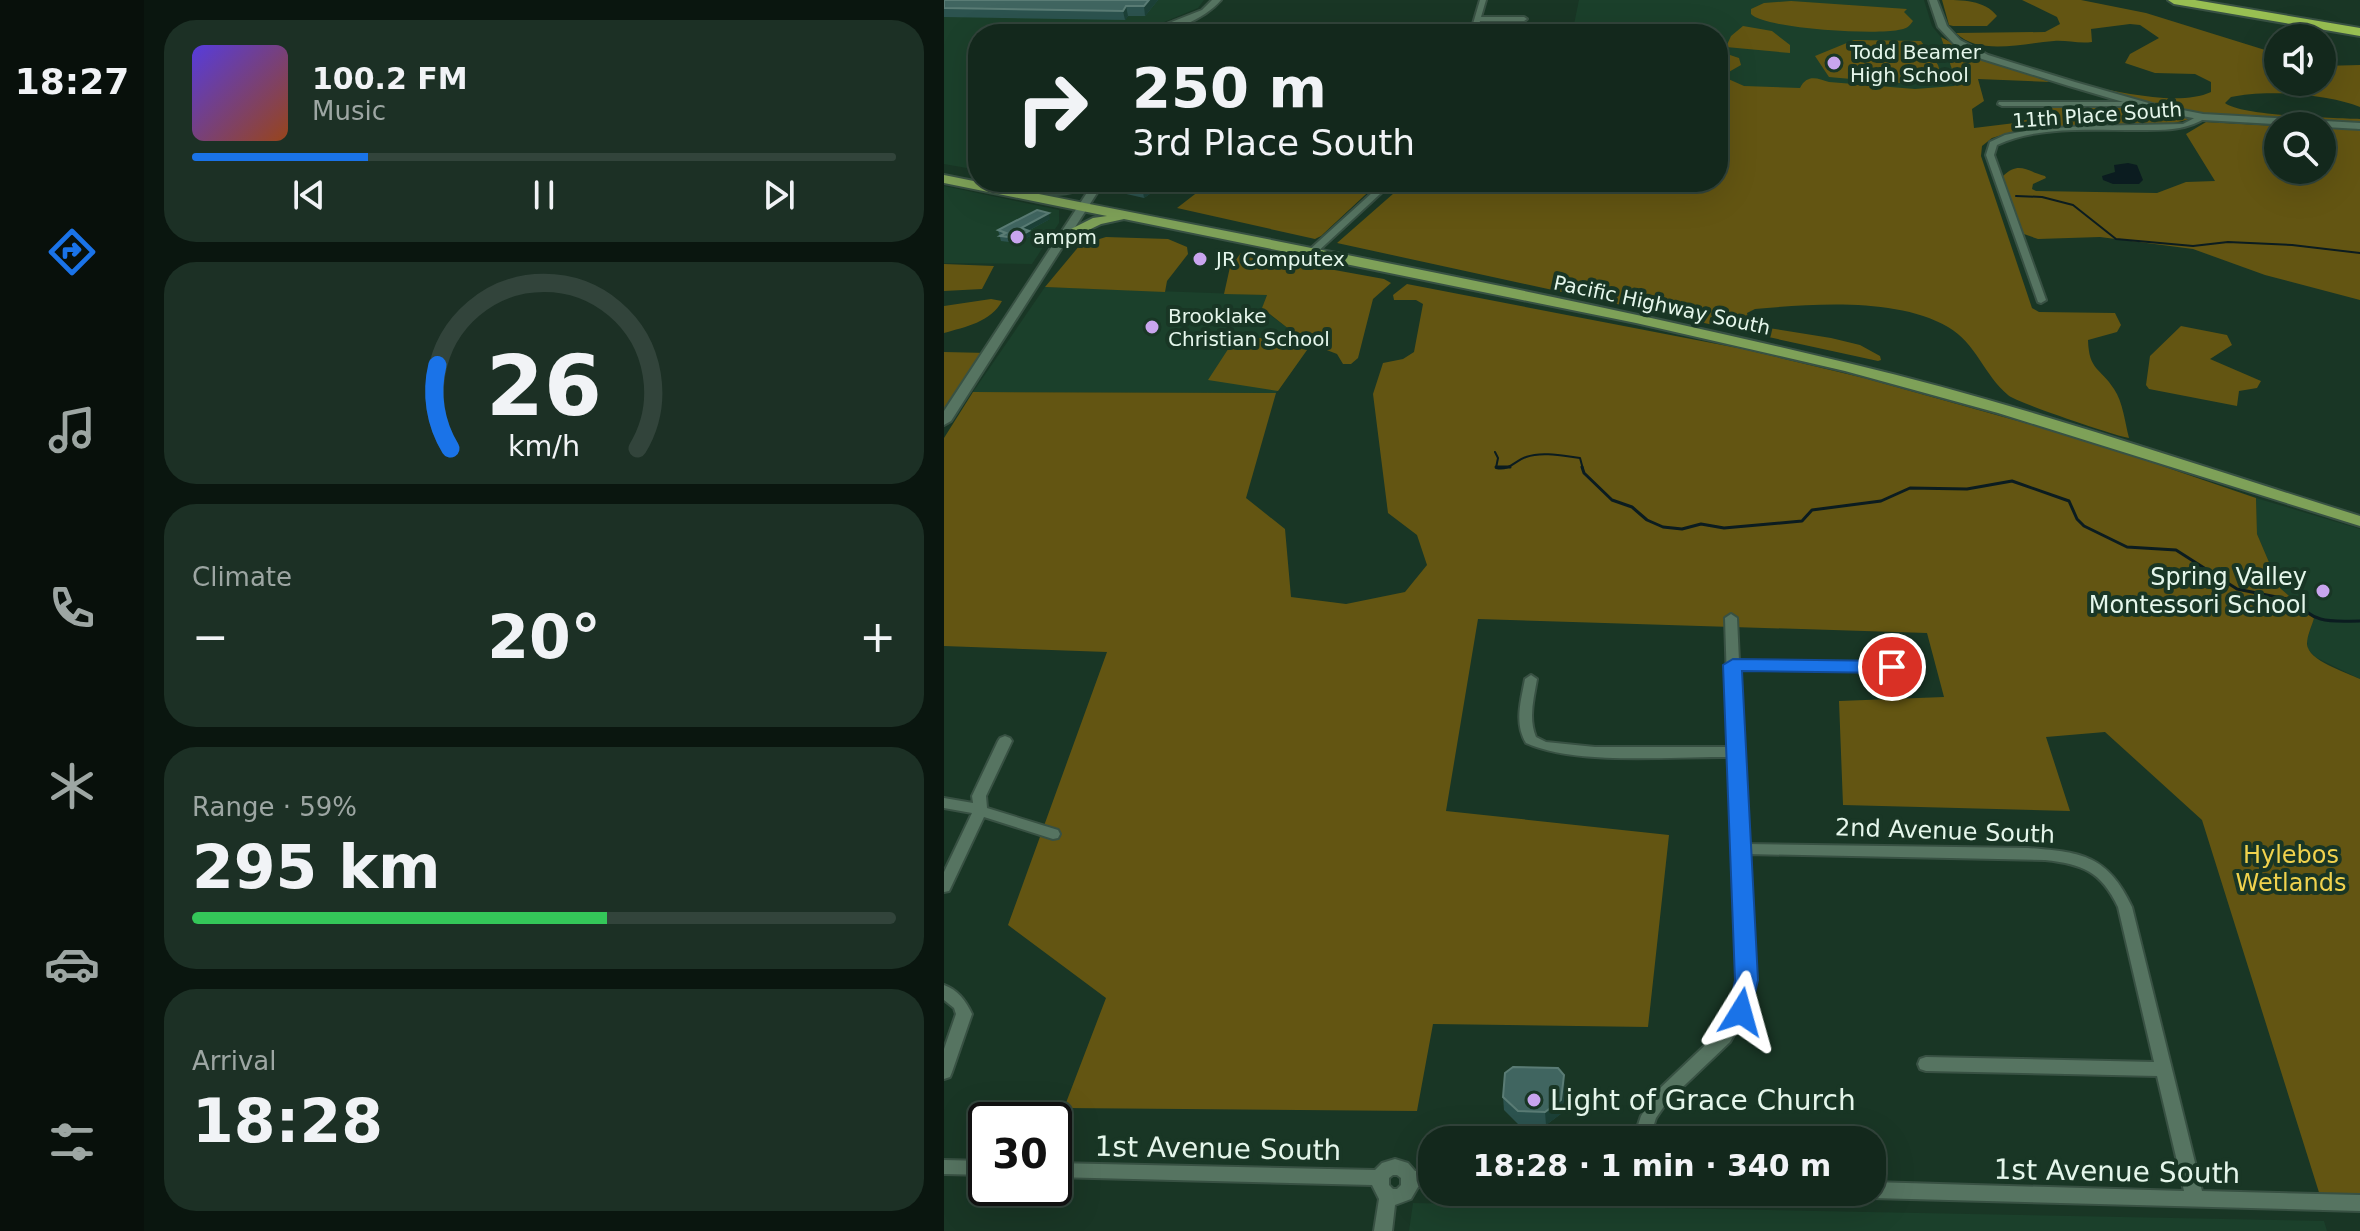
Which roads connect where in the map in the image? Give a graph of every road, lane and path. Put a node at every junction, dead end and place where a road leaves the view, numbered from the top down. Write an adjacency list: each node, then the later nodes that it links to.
1 (1217, 0): 9 (street)
2 (1483, 0): 6 (street)
3 (1933, 0): 15 (street)
4 (2174, 0): 11 (highway)
5 (2237, 0): 8 (highway)
6 (1477, 19): 7 (street); 10 (street)
7 (1524, 19)
8 (2360, 21)
9 (1173, 24)
10 (1476, 24)
11 (2360, 32)
12 (2336, 35): 13 (highway)
13 (2360, 39)
14 (2002, 104): 15 (street)
15 (2146, 105): 16 (street)
16 (2203, 117): 17 (street); 30 (street, 11th Place South)
17 (2360, 126)
18 (944, 169): 19 (main road)
19 (968, 174)
20 (944, 179): 21 (main road, Pacific Highway South)
21 (968, 183)
22 (1020, 192): 26 (main road, Pacific Highway South)
23 (1051, 192): 26 (main road, Pacific Highway South)
24 (1092, 192): 26 (street)
25 (1378, 192): 29 (street)
26 (1085, 203): 27 (main road, Pacific Highway South); 28 (street); 29 (main road, Pacific Highway South)
27 (1137, 219): 28 (main road); 29 (main road, Pacific Highway South)
28 (1062, 239): 31 (street)
29 (1314, 250): 32 (main road, Pacific Highway South); 33 (main road, Pacific Highway South)
30 (2041, 300)
31 (944, 421)
32 (2360, 514)
33 (2360, 521)
34 (1731, 618): 35 (street)
35 (1733, 665): 36 (street); 39 (street)
36 (1892, 667)
37 (1531, 679): 39 (street)
38 (1005, 741): 41 (street)
39 (1734, 752): 43 (street)
40 (944, 803): 41 (street)
41 (980, 811): 42 (street); 44 (street)
42 (1053, 834)
43 (1740, 849): 47 (street, 2nd Avenue South); 49 (street)
44 (944, 887)
45 (944, 991): 48 (street)
46 (1926, 1064): 47 (street)
47 (2163, 1069): 58 (street, 2nd Avenue South)
48 (944, 1072)
49 (1645, 1126)
50 (944, 1167): 51 (street)
51 (968, 1168)
52 (1072, 1170): 53 (street, 1st Avenue South)
53 (1381, 1178): 54 (street); 57 (street)
54 (1411, 1179): 55 (street); 57 (street)
55 (1418, 1179)
56 (1886, 1190): 58 (street, 1st Avenue South)
57 (1388, 1196): 60 (street)
58 (2195, 1199): 59 (street, 1st Avenue South)
59 (2360, 1203)
60 (1383, 1231)

